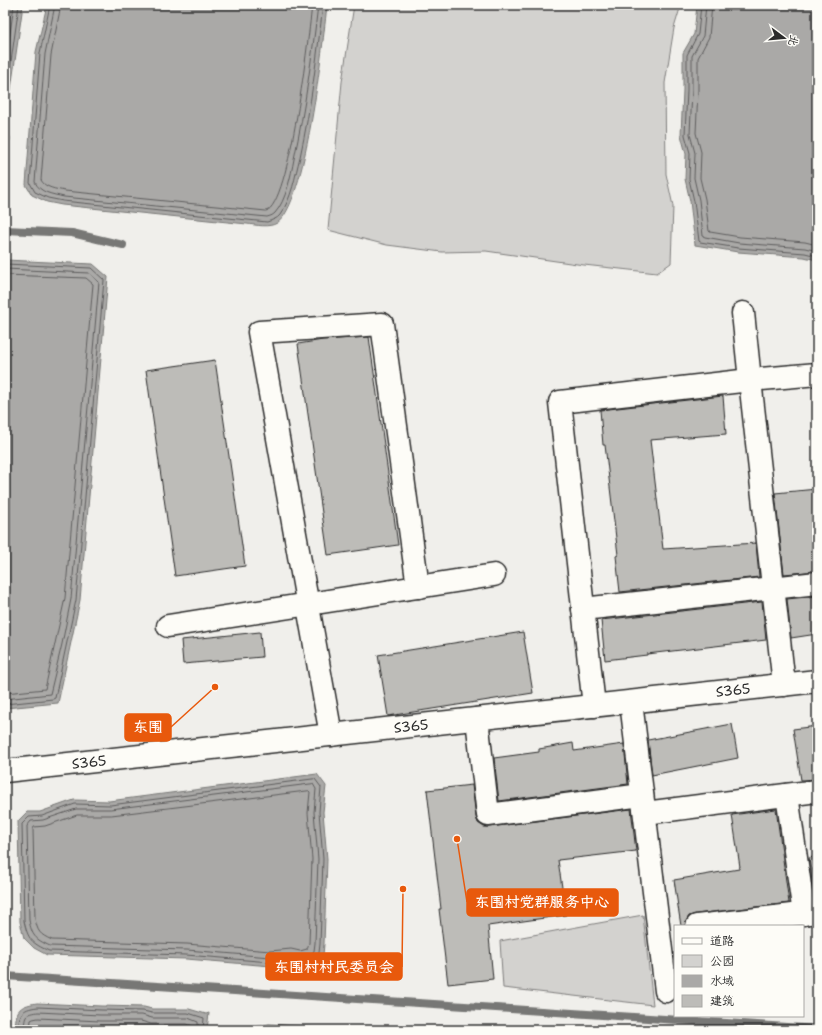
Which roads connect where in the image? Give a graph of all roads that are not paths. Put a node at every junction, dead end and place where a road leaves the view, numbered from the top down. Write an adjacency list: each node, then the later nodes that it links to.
1 (744, 313): 3 (street)
2 (817, 374): 3 (street)
3 (750, 380): 7 (street); 9 (street)
4 (494, 575): 6 (street)
5 (817, 583): 7 (street)
6 (418, 587): 8 (street); 8 (street)
7 (774, 588): 9 (street); 12 (street)
8 (307, 604): 10 (street); 16 (street)
9 (583, 609): 14 (street)
10 (168, 626)
11 (817, 681): 12 (street, S365)
12 (784, 685): 13 (street, S365)
13 (631, 702): 14 (street, S365); 20 (street)
14 (594, 706): 15 (street, S365)
15 (477, 719): 16 (street, S365); 20 (street)
16 (331, 735): 17 (street, S365)
17 (5, 771)
18 (817, 791): 19 (street)
19 (787, 795): 20 (street); 21 (street)
20 (643, 804): 23 (street)
21 (810, 913): 22 (street)
22 (706, 925)
23 (667, 930): 24 (street)
24 (666, 991)

